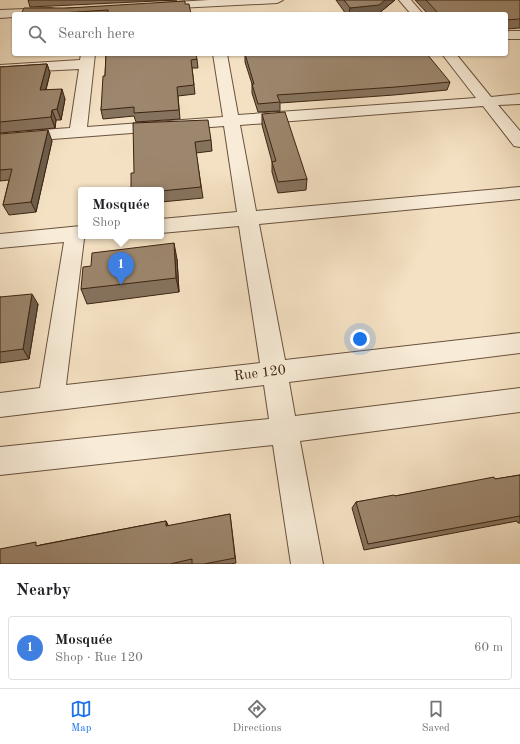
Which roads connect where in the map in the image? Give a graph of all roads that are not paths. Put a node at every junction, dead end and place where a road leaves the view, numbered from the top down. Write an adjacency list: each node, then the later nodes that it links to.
1 (10, 0): 9 (street)
2 (278, 0): 4 (street)
3 (405, 0): 8 (street)
4 (212, 6): 5 (street)
5 (150, 7)
6 (66, 11): 7 (street)
7 (45, 12)
8 (415, 12)
9 (2, 14): 10 (street)
10 (12, 14)
11 (520, 34): 12 (street)
12 (508, 35)
13 (220, 56): 19 (street)
14 (451, 56): 18 (street)
15 (87, 59): 16 (street); 20 (street)
16 (0, 69)
17 (520, 99): 18 (street)
18 (487, 101): 19 (street); 22 (street)
19 (231, 120): 20 (street); 24 (street)
20 (78, 132): 21 (street)
21 (0, 138)
22 (520, 142)
23 (520, 193): 24 (street)
24 (247, 217): 25 (street); 29 (street)
25 (164, 226)
26 (78, 234): 27 (street); 30 (street)
27 (0, 241)
28 (520, 342): 29 (street, Rue 120)
29 (274, 372): 30 (street, Rue 120); 33 (street)
30 (51, 399): 32 (street, Rue 120)
31 (520, 400): 33 (street)
32 (0, 405)
33 (285, 430): 34 (street); 35 (street)
34 (0, 461)
35 (307, 564)

